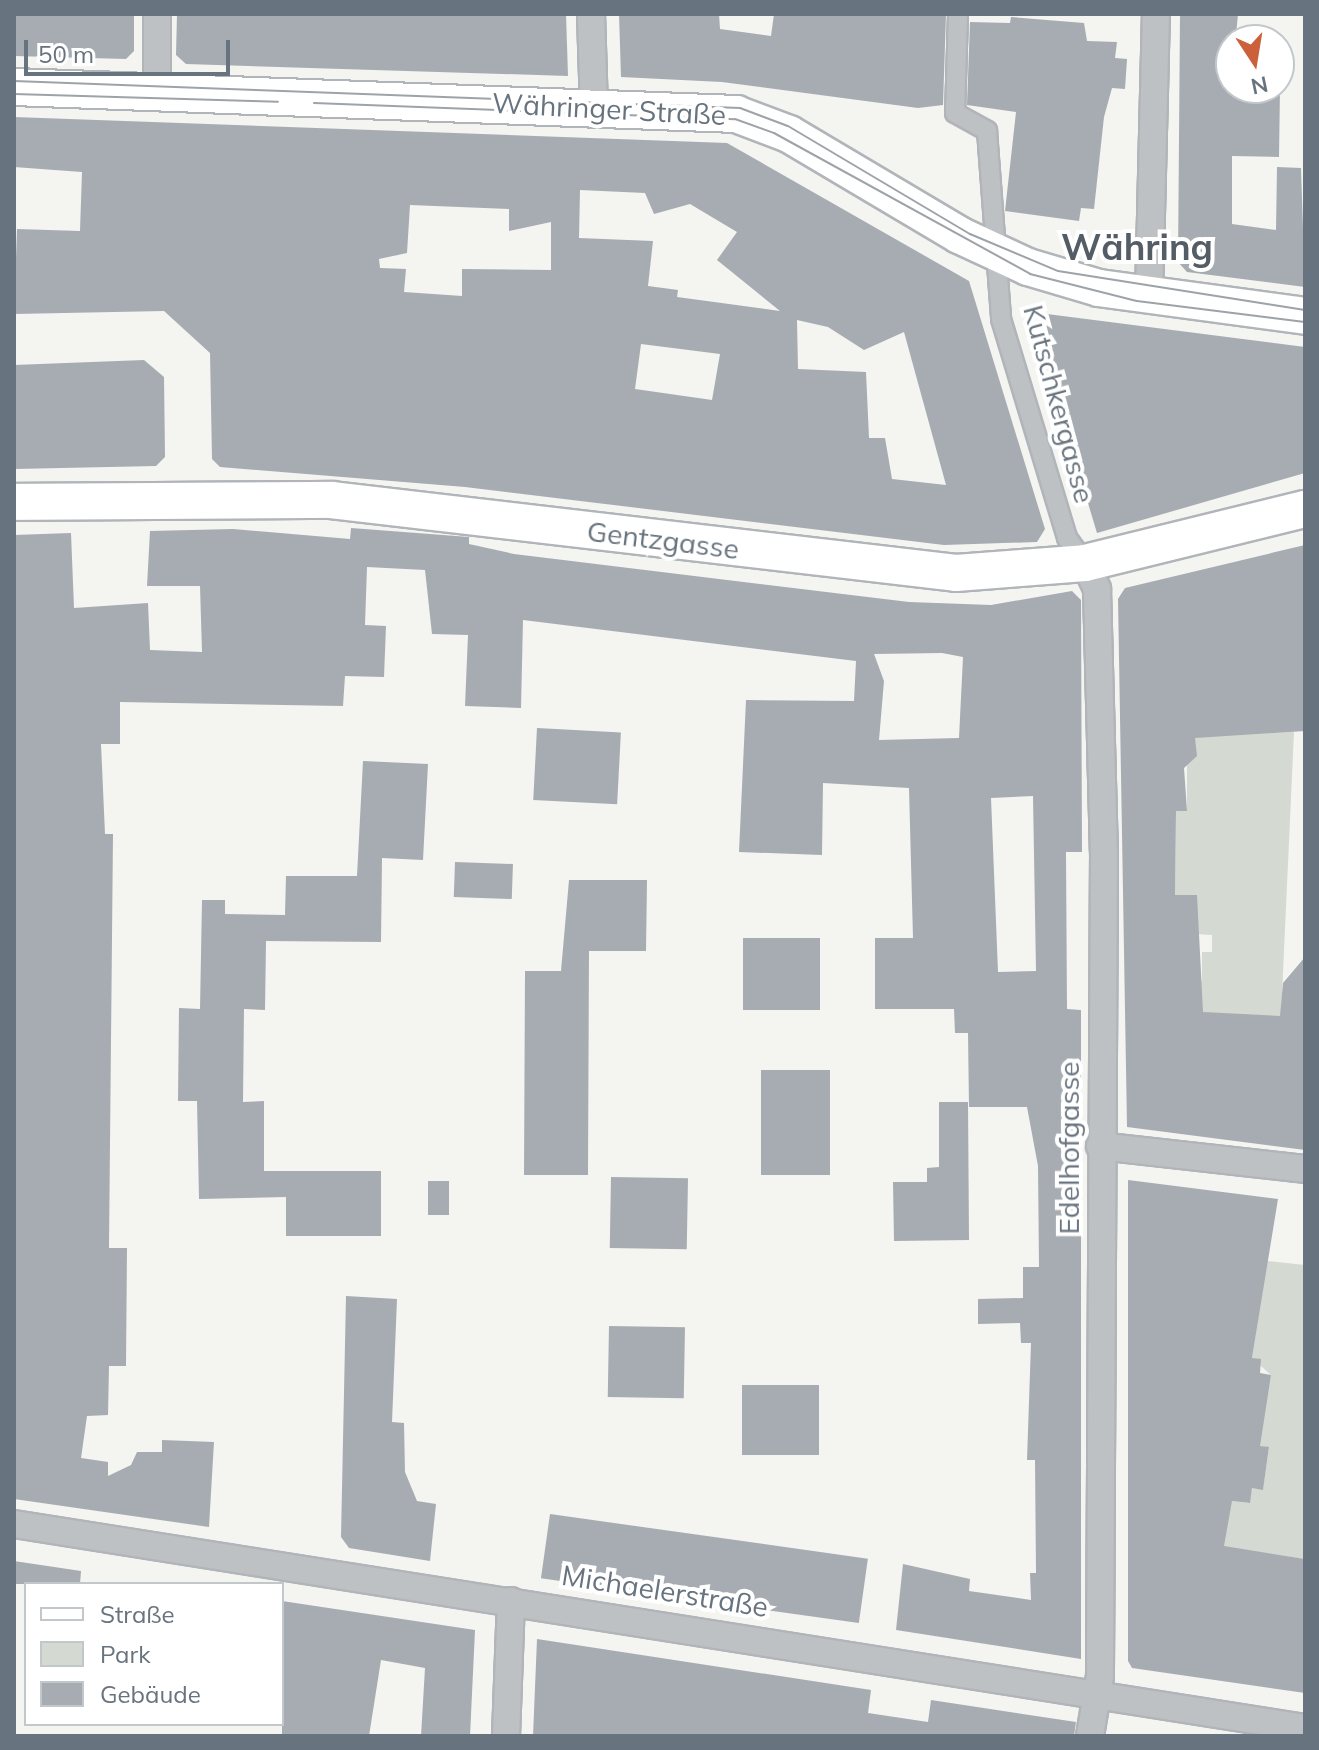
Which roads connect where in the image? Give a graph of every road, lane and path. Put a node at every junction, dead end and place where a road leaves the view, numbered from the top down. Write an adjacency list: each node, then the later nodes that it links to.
1 (157, 14): 6 (street)
2 (591, 14): 7 (street)
3 (958, 14): 8 (street, Kutschkergasse)
4 (1156, 14): 9 (street)
5 (14, 87): 6 (main road, Währinger Straße)
6 (157, 92): 7 (main road, Währinger Straße)
7 (594, 107): 8 (main road, Währinger Straße)
8 (996, 253): 9 (main road, Währinger Straße); 13 (street, Kutschkergasse)
9 (1149, 297): 10 (main road, Währinger Straße)
10 (1305, 316)
11 (14, 502): 13 (main road, Gentzgasse)
12 (1305, 509): 13 (main road, Gentzgasse)
13 (1085, 563): 14 (street, Edelhofgasse)
14 (1100, 1146): 15 (street); 18 (street, Edelhofgasse)
15 (1305, 1169)
16 (14, 1524): 17 (street, Michaelerstraße)
17 (511, 1601): 18 (street, Michaelerstraße); 20 (street)
18 (1097, 1693): 19 (street, Michaelerstraße); 21 (street, Edelhofgasse)
19 (1305, 1728)
20 (506, 1736)
21 (1090, 1736)

